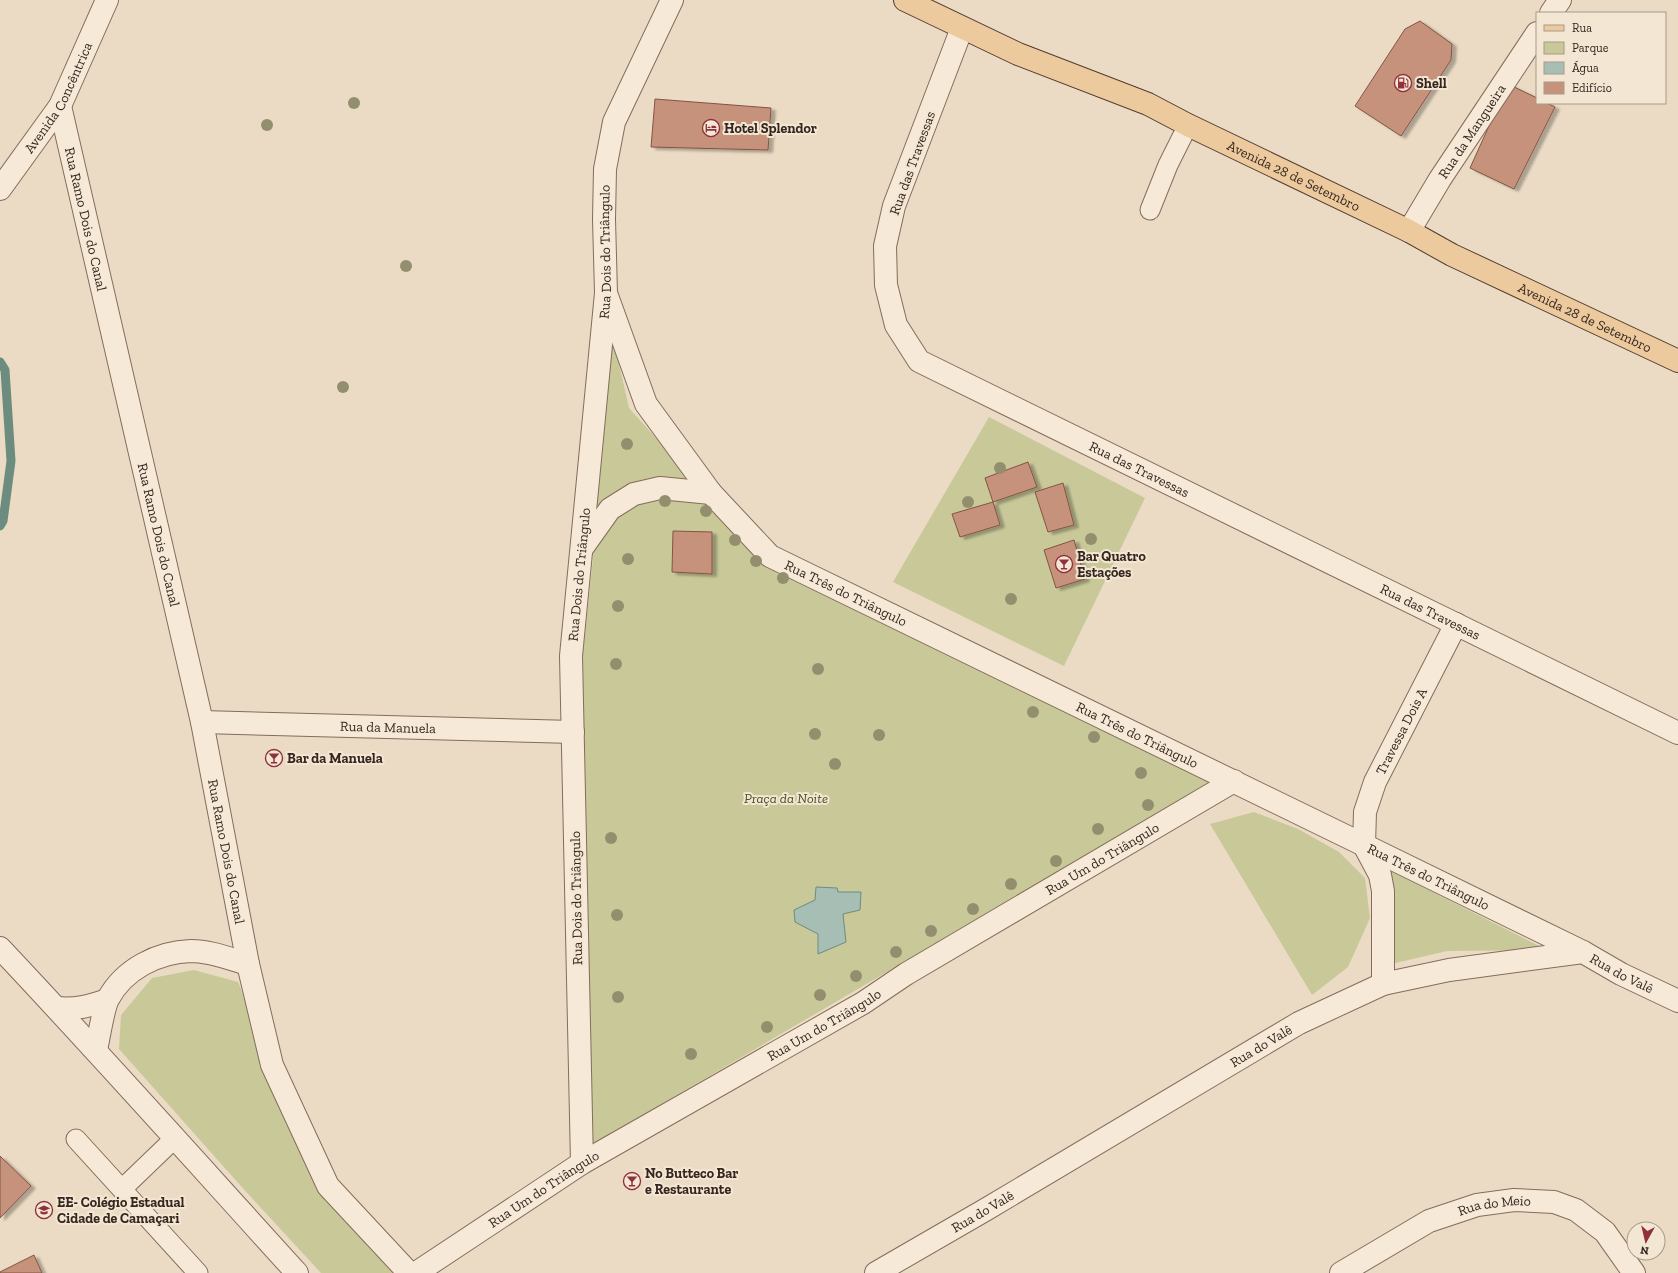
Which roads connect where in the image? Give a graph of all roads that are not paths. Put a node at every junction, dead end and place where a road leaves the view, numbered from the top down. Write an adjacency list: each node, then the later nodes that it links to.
1 (108, 0): 8 (street, Avenida Concêntrica)
2 (672, 0): 13 (street, Rua Dois do Triângulo)
3 (905, 0): 6 (main road, Avenida 28 de Setembro)
4 (1560, 0): 5 (street)
5 (1552, 12)
6 (962, 28): 9 (main road, Avenida 28 de Setembro); 17 (street, Rua das Travessas)
7 (1536, 35): 12 (street, Rua da Mangueira)
8 (60, 106): 10 (street, Avenida Concêntrica); 18 (street, Rua Ramo Dois do Canal)
9 (1188, 125): 11 (lane); 12 (main road, Avenida 28 de Setembro)
10 (0, 189)
11 (1150, 210)
12 (1410, 231): 14 (main road, Avenida 28 de Setembro)
13 (606, 293): 15 (street, Rua Três do Triângulo); 16 (street, Rua Dois do Triângulo)
14 (1678, 361)
15 (711, 493): 16 (street); 21 (street, Rua Três do Triângulo)
16 (582, 548): 19 (street, Rua Dois do Triângulo)
17 (1456, 624): 20 (street, Rua das Travessas); 22 (street, Travessa Dois A)
18 (202, 722): 19 (street, Rua da Manuela); 25 (street, Rua Ramo Dois do Canal)
19 (573, 732): 33 (street, Rua Dois do Triângulo)
20 (1678, 733)
21 (1234, 782): 22 (street, Rua Três do Triângulo); 33 (street, Rua Um do Triângulo)
22 (1364, 844): 24 (street, Rua Três do Triângulo); 26 (street)
23 (0, 948): 29 (street)
24 (1582, 952): 26 (street, Rua do Valê); 28 (street, Rua do Valê)
25 (248, 964): 27 (street); 37 (street, Rua Ramo Dois do Canal)
26 (1383, 984): 39 (street, Rua do Valê)
27 (107, 1000): 29 (street); 30 (street)
28 (1678, 1001)
29 (57, 1008): 30 (street)
30 (96, 1050): 32 (street)
31 (76, 1139): 34 (lane)
32 (174, 1139): 34 (lane); 36 (street)
33 (582, 1163): 38 (street, Rua Um do Triângulo)
34 (122, 1189): 35 (lane)
35 (198, 1273)
36 (296, 1273)
37 (409, 1273)
38 (416, 1273)
39 (876, 1273)
40 (1340, 1273): 41 (street, Rua do Meio)
41 (1634, 1273)

